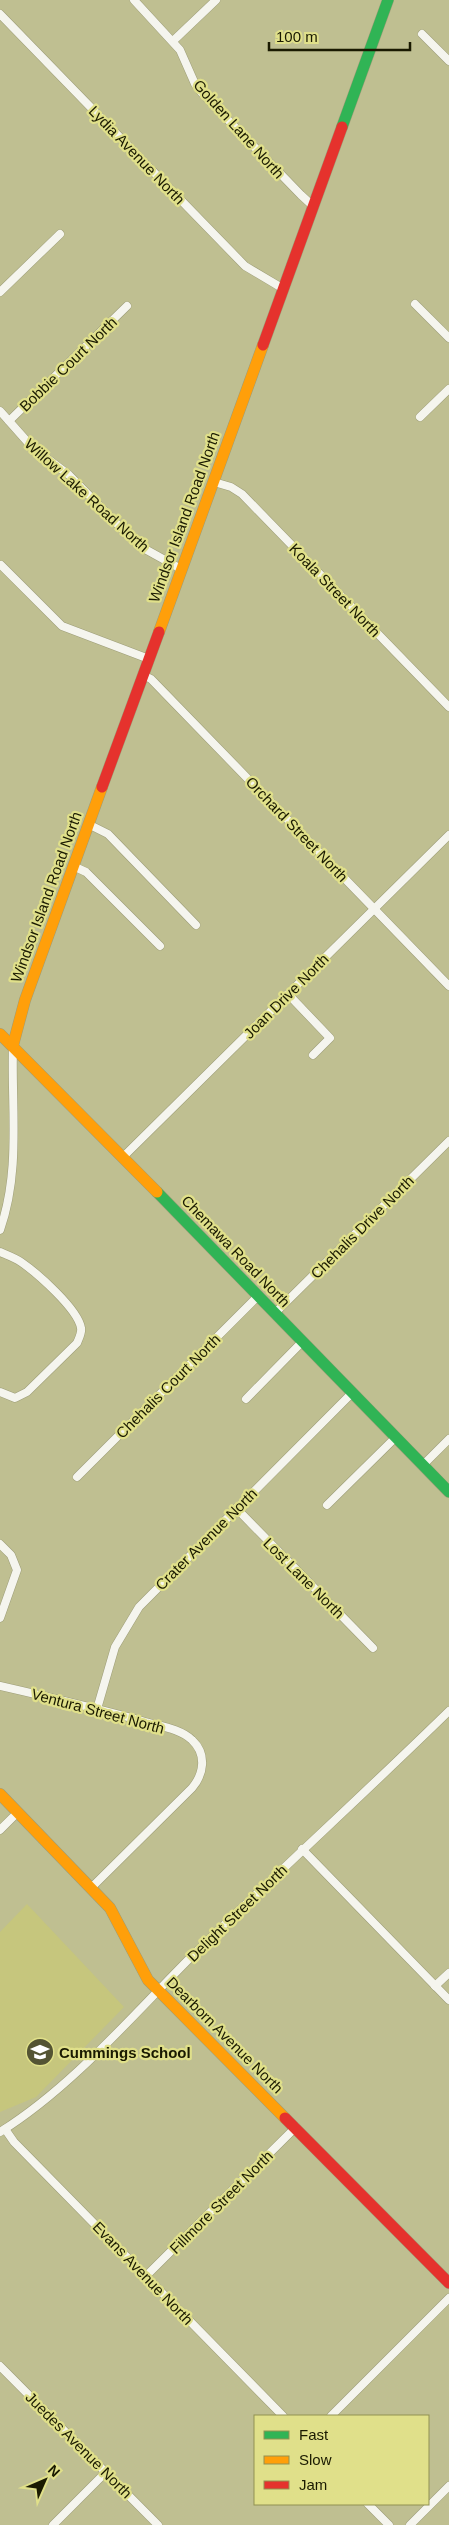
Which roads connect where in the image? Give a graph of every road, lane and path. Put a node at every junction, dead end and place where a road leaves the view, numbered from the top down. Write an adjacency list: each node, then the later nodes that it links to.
1 (134, 0): 6 (street, Golden Lane North)
2 (216, 0): 6 (street)
3 (388, 0): 8 (street, Windsor Island Road North)
4 (0, 14): 10 (street, Lydia Avenue North)
5 (422, 34): 7 (street)
6 (173, 41): 8 (street, Golden Lane North)
7 (449, 61)
8 (313, 206): 10 (street, Windsor Island Road North)
9 (60, 234): 11 (street)
10 (282, 288): 19 (street, Windsor Island Road North)
11 (0, 292)
12 (415, 304): 14 (street)
13 (127, 306): 18 (street, Bobbie Court North)
14 (449, 338)
15 (449, 389): 17 (street)
16 (0, 411): 18 (street, Willow Lake Road North)
17 (420, 417)
18 (9, 421): 21 (street, Willow Lake Road North)
19 (214, 482): 21 (street, Windsor Island Road North); 24 (street, Koala Street North)
20 (1, 565): 22 (street)
21 (181, 570): 22 (street, Windsor Island Road North)
22 (149, 659): 23 (street, Windsor Island Road North)
23 (143, 675): 25 (street, Windsor Island Road North); 28 (street, Orchard Street North)
24 (449, 707)
25 (88, 824): 27 (street, Windsor Island Road North); 29 (street)
26 (449, 836): 28 (street, Joan Drive North)
27 (73, 866): 30 (street); 34 (street, Windsor Island Road North)
28 (374, 909): 31 (street, Orchard Street North); 32 (street, Joan Drive North)
29 (196, 925)
30 (160, 946)
31 (449, 986)
32 (288, 994): 35 (street); 37 (street, Joan Drive North)
33 (0, 1034): 34 (street, Chemawa Road North)
34 (13, 1045): 37 (street, Chemawa Road North); 38 (street)
35 (313, 1055)
36 (449, 1141): 41 (street, Chehalis Drive North)
37 (123, 1157): 40 (street, Chemawa Road North)
38 (0, 1230)
39 (0, 1252): 43 (street)
40 (258, 1296): 41 (street, Chemawa Road North); 49 (street, Chehalis Court North)
41 (275, 1313): 42 (street, Chemawa Road North)
42 (303, 1341): 44 (street, Chemawa Road North); 45 (street)
43 (0, 1392)
44 (353, 1392): 46 (street, Chemawa Road North); 52 (street, Crater Avenue North)
45 (246, 1399)
46 (396, 1437): 48 (street, Chemawa Road North); 51 (street)
47 (449, 1439): 48 (street)
48 (423, 1465): 50 (street, Chemawa Road North)
49 (77, 1477)
50 (449, 1492)
51 (327, 1505)
52 (236, 1508): 55 (street, Lost Lane North); 57 (street, Crater Avenue North)
53 (0, 1544): 54 (street)
54 (0, 1618)
55 (373, 1648)
56 (0, 1686): 57 (street, Ventura Street North)
57 (97, 1709): 63 (street, Ventura Street North)
58 (449, 1711): 62 (street, Delight Street North)
59 (0, 1794): 60 (street, Dearborn Avenue North)
60 (18, 1812): 61 (street); 63 (street, Dearborn Avenue North)
61 (0, 1830)
62 (302, 1849): 65 (street); 66 (street, Delight Street North)
63 (92, 1887): 66 (street, Dearborn Avenue North)
64 (449, 1973): 65 (street)
65 (436, 1986): 67 (street)
66 (158, 1990): 68 (street, Dearborn Avenue North); 69 (street, Delight Street North)
67 (449, 2000)
68 (296, 2128): 70 (street, Fillmore Street North); 71 (street, Dearborn Avenue North)
69 (3, 2130): 70 (street, Evans Avenue North)
70 (146, 2276): 74 (street, Evans Avenue North)
71 (449, 2283)
72 (449, 2298): 75 (street)
73 (0, 2366): 76 (street, Juedes Avenue North)
74 (281, 2415)
75 (332, 2415)
76 (106, 2472): 79 (street); 80 (street, Juedes Avenue North)
77 (449, 2486): 82 (street)
78 (369, 2505): 81 (street)
79 (53, 2525)
80 (158, 2525)
81 (389, 2525)
82 (410, 2525)

